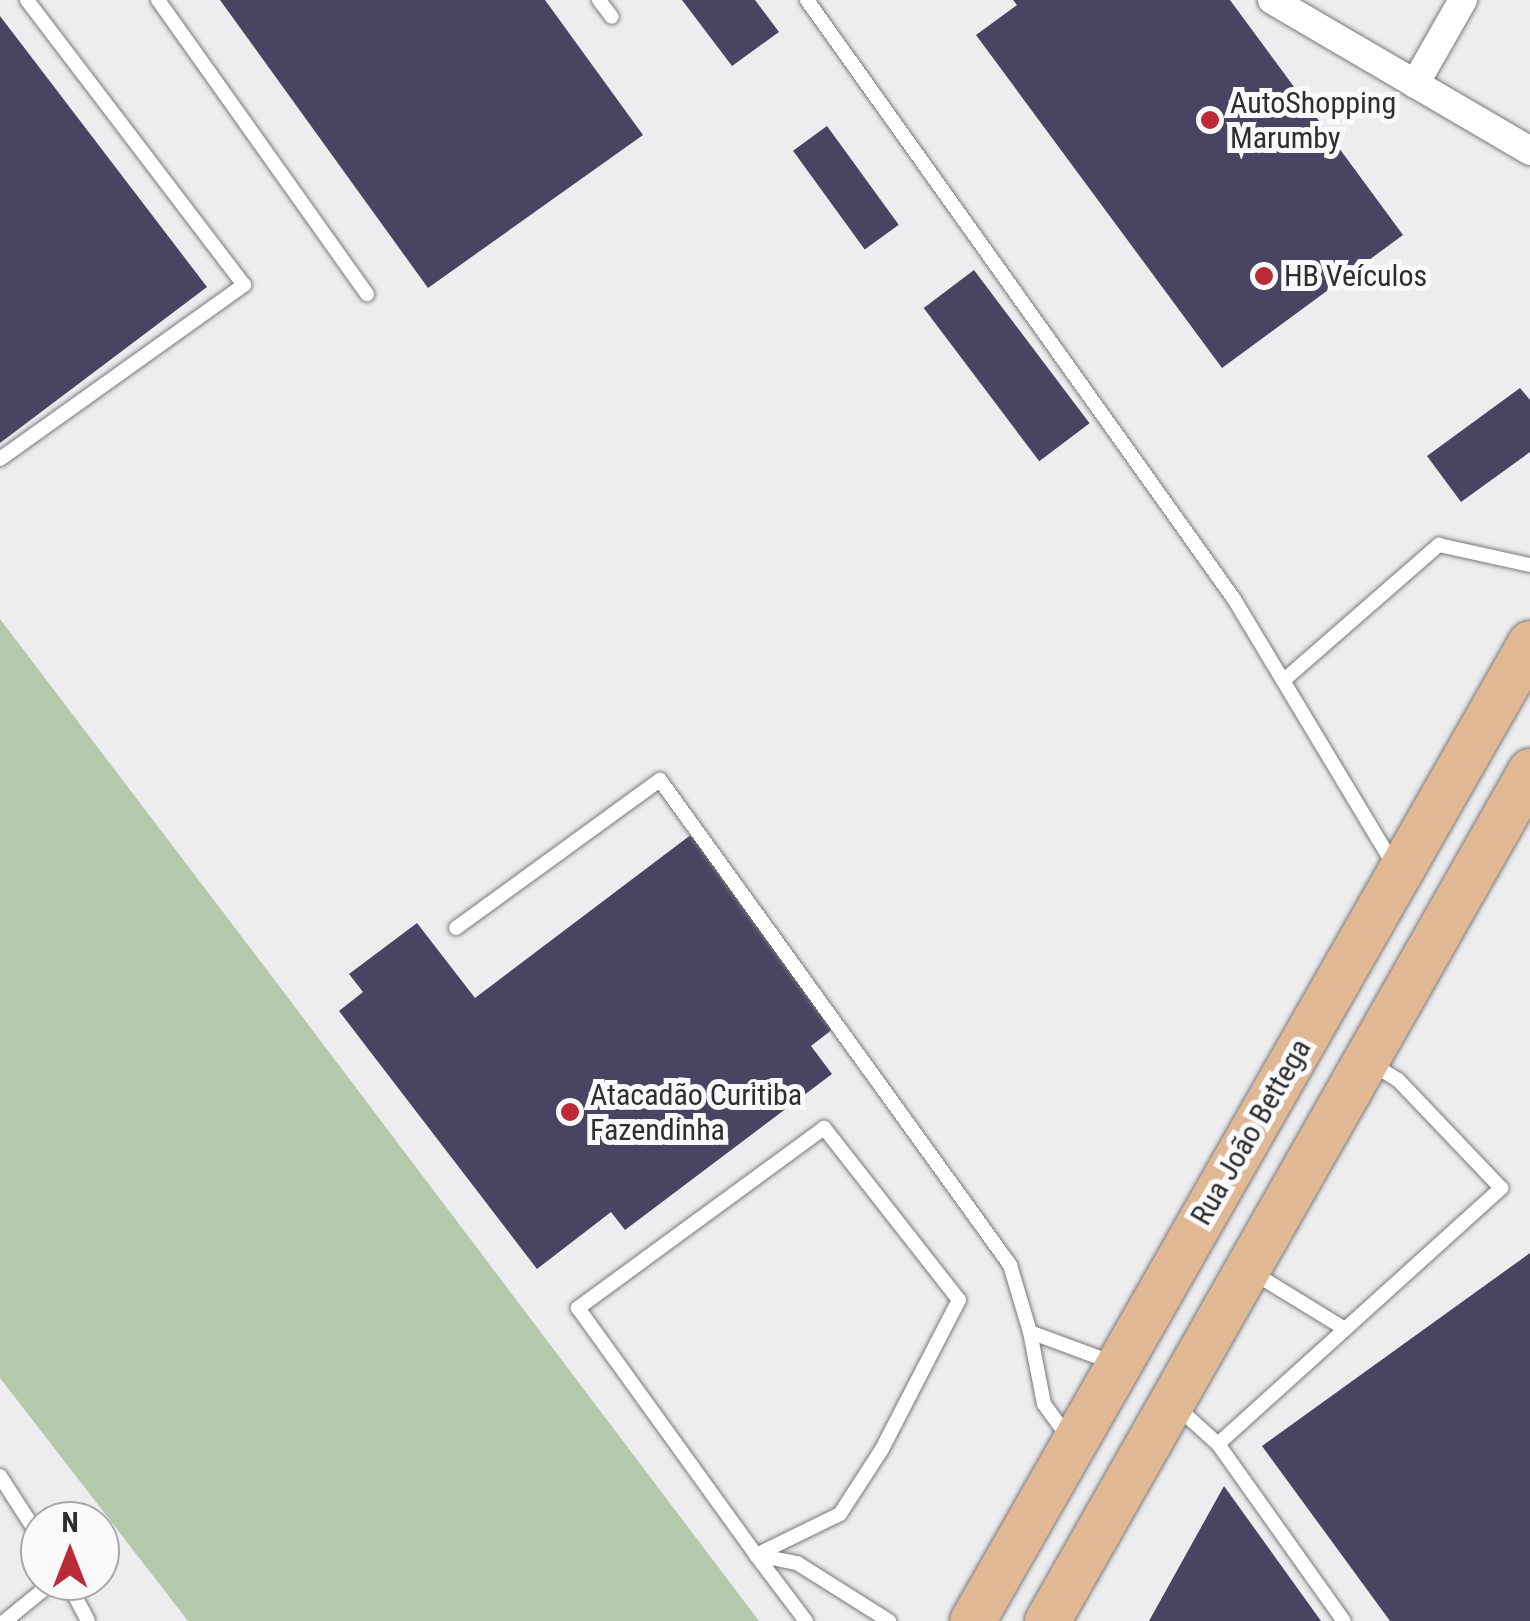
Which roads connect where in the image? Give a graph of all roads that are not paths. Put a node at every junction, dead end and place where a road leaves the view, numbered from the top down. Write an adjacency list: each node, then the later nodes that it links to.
1 (27, 0): 11 (lane)
2 (158, 0): 10 (lane)
3 (599, 0): 7 (lane)
4 (808, 0): 14 (lane)
5 (1272, 0): 8 (street)
6 (1462, 0): 8 (street)
7 (612, 17)
8 (1415, 84): 9 (street)
9 (1530, 152)
10 (366, 294)
11 (0, 460)
12 (1530, 565): 14 (lane)
13 (1530, 643): 16 (main road, Rua João Bettega)
14 (1284, 680): 16 (lane)
15 (1530, 771): 17 (main road)
16 (1398, 873): 17 (main road); 23 (main road, Rua João Bettega)
17 (1451, 910): 19 (main road)
18 (456, 928): 22 (lane)
19 (1366, 1060): 20 (main road); 21 (lane)
20 (1246, 1269): 21 (lane); 24 (main road)
21 (1345, 1329): 26 (lane)
22 (1030, 1332): 23 (lane); 25 (lane)
23 (1118, 1365): 25 (main road, Rua João Bettega)
24 (1170, 1402): 26 (lane); 35 (main road)
25 (1073, 1444): 34 (main road, Rua João Bettega)
26 (1218, 1444): 36 (lane)
27 (0, 1476): 28 (lane)
28 (20, 1507)
29 (756, 1555): 29 (lane); 32 (lane); 33 (lane)
30 (30, 1601): 31 (lane)
31 (5, 1621)
32 (806, 1621)
33 (888, 1621)
34 (972, 1621)
35 (1046, 1621)
36 (1344, 1621)

